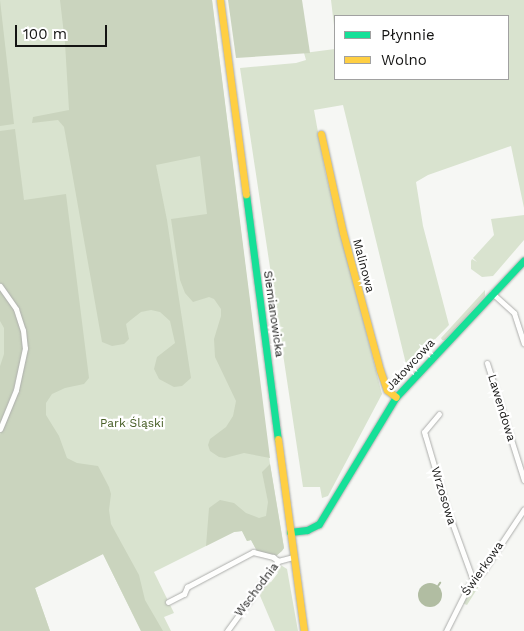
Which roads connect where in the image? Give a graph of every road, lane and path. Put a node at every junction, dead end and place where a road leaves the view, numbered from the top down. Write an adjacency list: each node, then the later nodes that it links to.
1 (220, 0): 13 (street, Siemianowicka)
2 (321, 134): 8 (street, Malinowa)
3 (524, 260): 5 (street, Jałowcowa)
4 (0, 286): 10 (street)
5 (492, 293): 6 (street); 8 (street, Jałowcowa)
6 (524, 343)
7 (487, 364): 11 (street, Lawendowa)
8 (396, 397): 13 (street, Jałowcowa)
9 (439, 414): 16 (street, Wrzosowa)
10 (0, 429)
11 (524, 480)
12 (524, 509): 16 (street, Świerkowa)
13 (290, 532): 14 (street, Siemianowicka)
14 (293, 557): 15 (street, Wschodnia); 19 (street, Siemianowicka)
15 (278, 561): 17 (street); 18 (street, Wschodnia)
16 (473, 580): 20 (street, Świerkowa)
17 (168, 602)
18 (227, 631)
19 (304, 631)
20 (446, 631)

